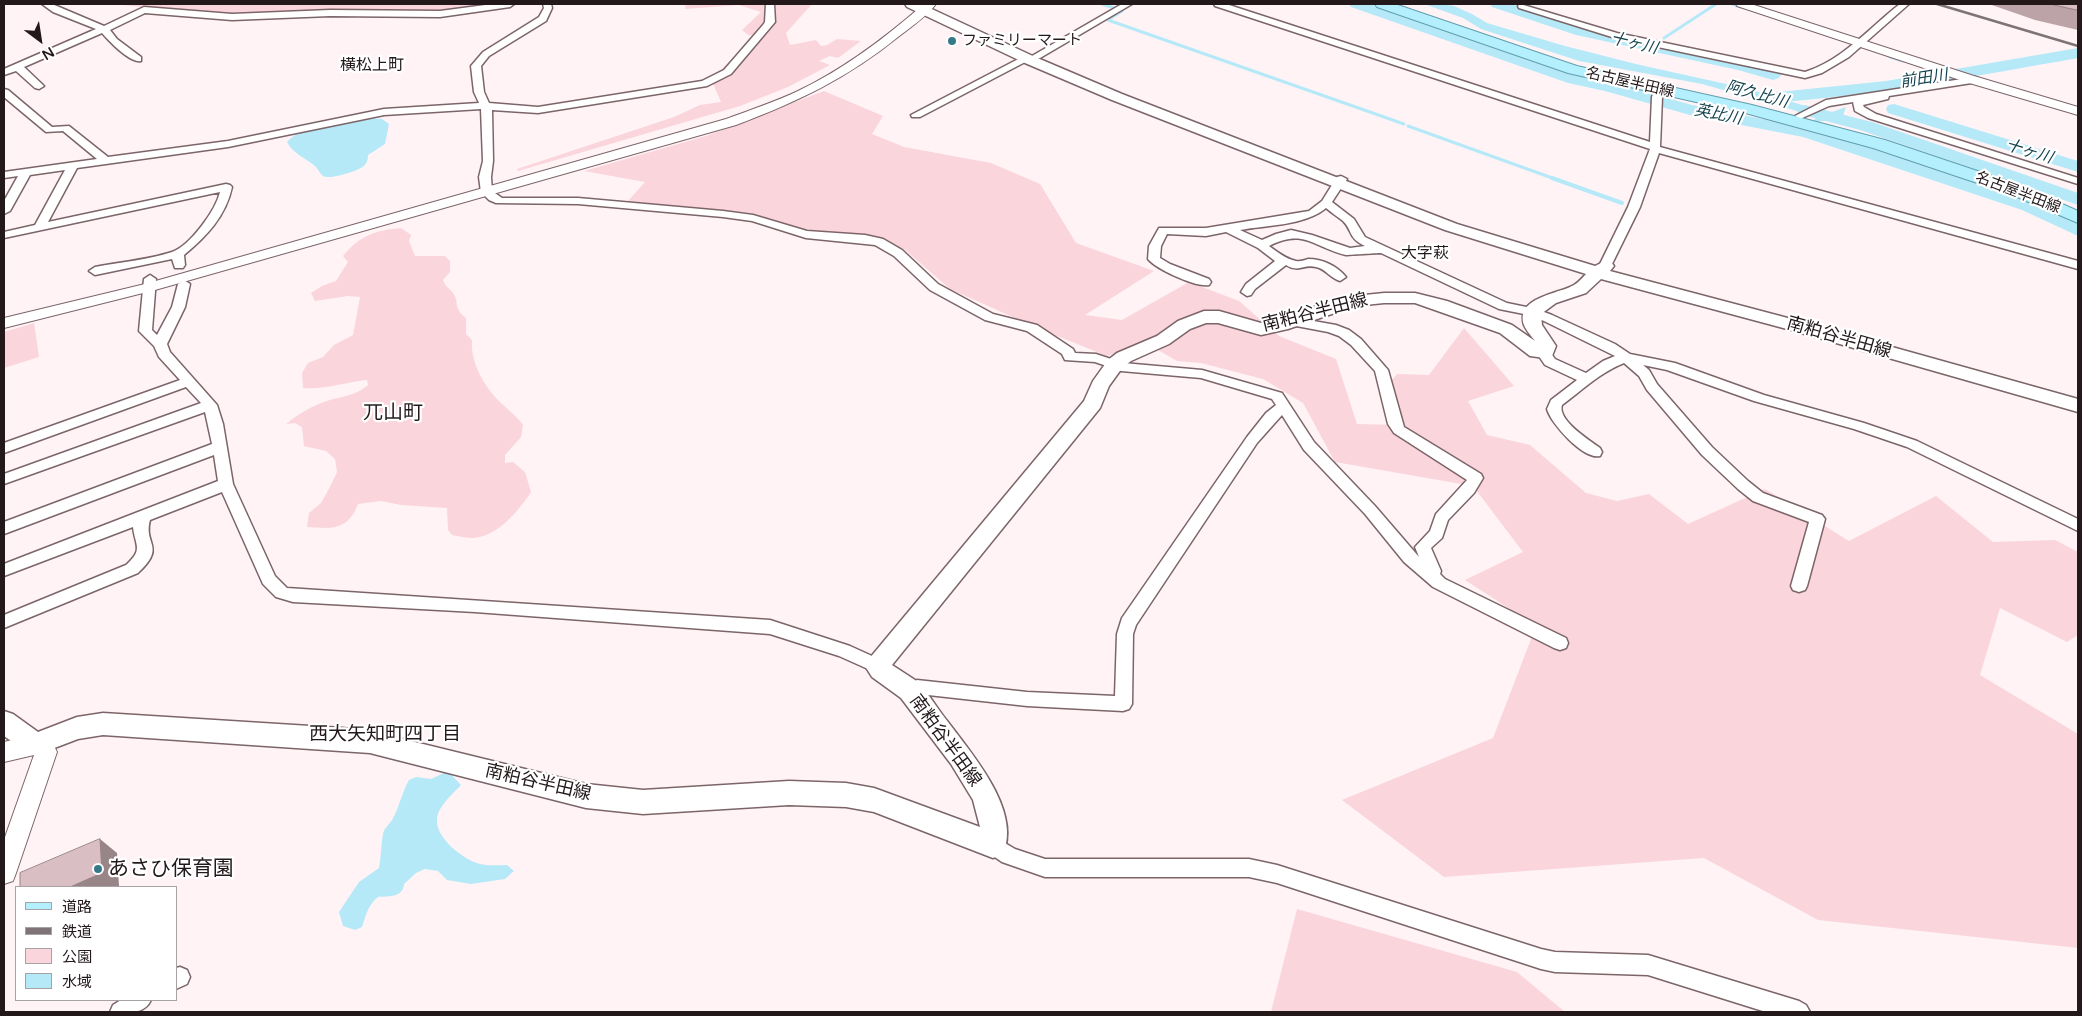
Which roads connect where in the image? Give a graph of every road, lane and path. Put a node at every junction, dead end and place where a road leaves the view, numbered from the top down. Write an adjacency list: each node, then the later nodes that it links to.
1 (46, 4): 12 (street)
2 (510, 4): 12 (street)
3 (547, 4): 23 (street)
4 (770, 4): 23 (street)
5 (1128, 4): 14 (street)
6 (1218, 4): 27 (street)
7 (1382, 4): 22 (main road, 名古屋半田線)
8 (1527, 4): 13 (street)
9 (1741, 4): 13 (street)
10 (1905, 4): 13 (street)
11 (922, 5): 14 (main road, 南粕谷半田線); 34 (street)
12 (104, 29): 15 (street); 16 (street)
13 (1860, 42): 18 (street)
14 (1031, 57): 25 (street); 33 (main road, 南粕谷半田線)
15 (138, 59)
16 (18, 67): 17 (street); 19 (street)
17 (4, 72)
18 (1972, 80): 21 (street); 24 (street)
19 (39, 86)
20 (4, 92): 28 (street)
21 (1879, 94): 26 (street); 32 (street)
22 (1657, 96): 26 (main road, 名古屋半田線); 27 (street)
23 (484, 106): 28 (street); 34 (street)
24 (2078, 111)
25 (916, 115)
26 (1796, 118): 37 (main road, 名古屋半田線)
27 (1654, 148): 45 (street); 46 (street)
28 (106, 161): 29 (street)
29 (73, 166): 30 (street); 38 (street)
30 (26, 172): 31 (street); 36 (street)
31 (4, 175)
32 (2078, 181)
33 (1340, 182): 35 (street); 46 (main road, 南粕谷半田線)
34 (486, 188): 50 (street); 60 (street)
35 (1331, 207): 39 (street); 41 (street); 43 (street)
36 (4, 211)
37 (2078, 218)
38 (39, 228): 40 (street); 47 (street)
39 (1227, 228): 42 (street); 49 (street)
40 (4, 235)
41 (1274, 239): 42 (street); 43 (street)
42 (1262, 245): 44 (street)
43 (1381, 249): 53 (street)
44 (1282, 261): 48 (street); 52 (street)
45 (2078, 265)
46 (1602, 269): 53 (main road); 63 (main road, 南粕谷半田線); 66 (main road, 南粕谷半田線)
47 (94, 271)
48 (1340, 277)
49 (1205, 282)
50 (150, 283): 54 (street); 56 (street); 57 (street)
51 (184, 284): 57 (street)
52 (1247, 292)
53 (1532, 312): 58 (main road); 59 (street)
54 (4, 315)
55 (1291, 321): 58 (main road, 南粕谷半田線); 60 (main road, 南粕谷半田線); 76 (street)
56 (4, 323)
57 (160, 344): 62 (street)
58 (1543, 352): 61 (street)
59 (1626, 357): 61 (street); 73 (street); 77 (street)
60 (1115, 364): 65 (street); 80 (main road, 南粕谷半田線)
61 (1587, 379): 69 (street)
62 (189, 381): 64 (street); 68 (street)
63 (2078, 397)
64 (210, 405): 67 (street); 70 (street)
65 (1284, 406): 76 (street); 81 (street)
66 (2078, 406)
67 (220, 447): 71 (street); 74 (street)
68 (4, 448)
69 (1595, 452)
70 (4, 480)
71 (226, 484): 72 (street); 80 (street)
72 (143, 517): 75 (street); 78 (street)
73 (2078, 525)
74 (4, 528)
75 (4, 570)
76 (1431, 576): 79 (street)
77 (1798, 586)
78 (4, 622)
79 (1560, 643)
80 (877, 666): 81 (main road, 南粕谷半田線)
81 (910, 691): 85 (main road, 南粕谷半田線)
82 (4, 722): 83 (main road)
83 (36, 744): 84 (street); 85 (main road, 南粕谷半田線); 86 (street)
84 (4, 752)
85 (993, 846): 89 (street)
86 (5, 866)
87 (139, 1001): 88 (street)
88 (120, 1012)
89 (1799, 1012)

